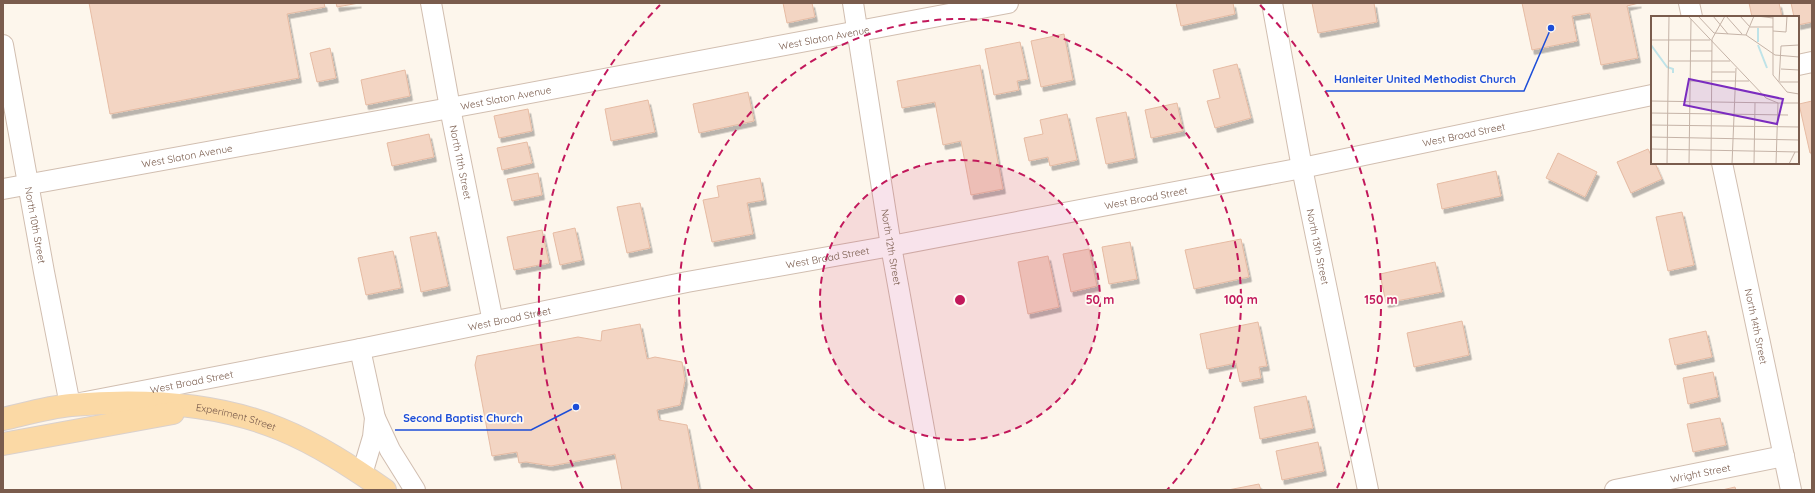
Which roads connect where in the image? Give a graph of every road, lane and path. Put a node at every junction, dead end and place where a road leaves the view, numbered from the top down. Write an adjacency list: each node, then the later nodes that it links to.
1 (431, 3): 12 (street, North 11th Street)
2 (853, 3): 7 (street, North 12th Street)
3 (1008, 3): 7 (street, West Slaton Avenue)
4 (1272, 3): 14 (street, North 13th Street)
5 (1689, 3): 6 (street)
6 (1692, 16)
7 (859, 32): 12 (street, West Slaton Avenue); 17 (street, North 12th Street)
8 (3, 45): 15 (street, North 10th Street)
9 (1812, 62): 10 (street)
10 (1799, 65)
11 (1651, 95): 14 (street, West Broad Street)
12 (450, 108): 15 (street, West Slaton Avenue); 18 (street, North 11th Street)
13 (1722, 164): 25 (street, North 14th Street)
14 (1302, 168): 17 (street, West Broad Street); 30 (street, North 13th Street)
15 (28, 184): 16 (street, West Slaton Avenue); 20 (street, North 10th Street)
16 (3, 189)
17 (891, 246): 18 (street, West Broad Street); 29 (street, North 12th Street)
18 (493, 322): 19 (street, West Broad Street)
19 (360, 349): 20 (street, West Broad Street); 22 (street)
20 (70, 405): 21 (main road, Experiment Street); 23 (main road, West Broad Street)
21 (199, 408): 24 (main road); 26 (main road, Experiment Street)
22 (374, 418): 26 (street); 28 (street)
23 (3, 419)
24 (3, 444)
25 (1784, 456): 31 (street, Wright Street); 32 (street, North 14th Street)
26 (362, 474): 27 (main road, Experiment Street)
27 (385, 490)
28 (416, 490)
29 (935, 490)
30 (1368, 490)
31 (1616, 490)
32 (1791, 490)

